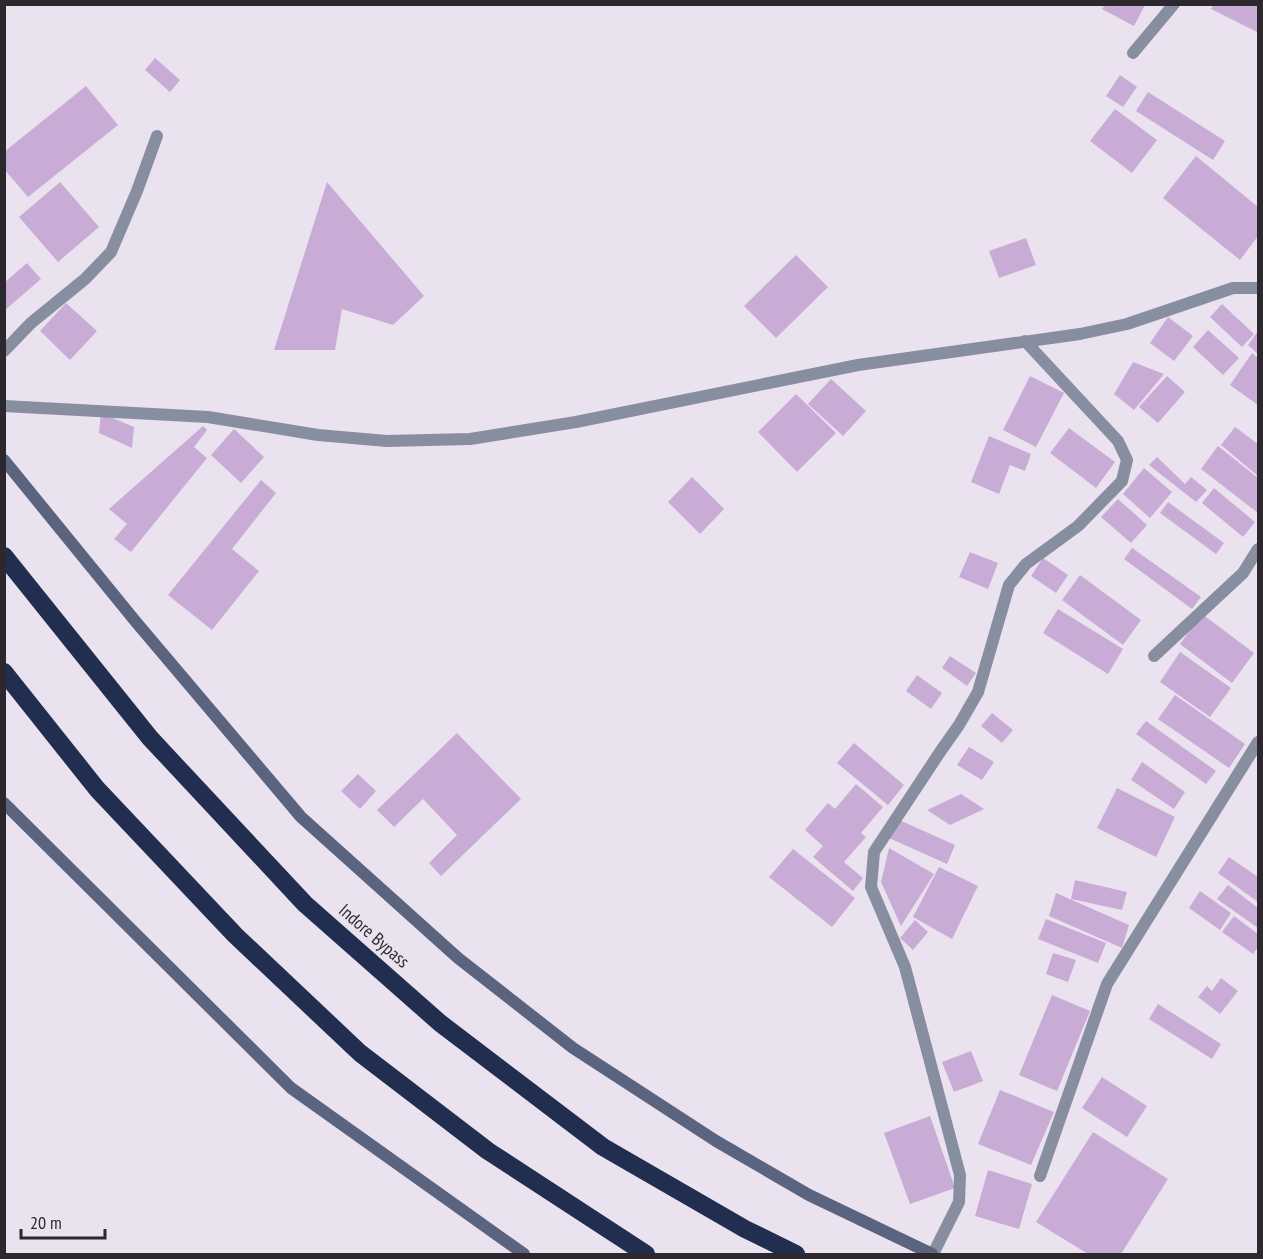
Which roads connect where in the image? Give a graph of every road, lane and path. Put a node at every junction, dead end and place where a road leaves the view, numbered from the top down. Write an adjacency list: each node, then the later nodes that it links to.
1 (1174, 4): 2 (street)
2 (1132, 53)
3 (157, 136): 6 (street)
4 (1258, 287): 5 (street)
5 (1025, 341): 7 (street); 19 (street)
6 (4, 351)
7 (4, 406)
8 (4, 460): 19 (street)
9 (1258, 549): 11 (street)
10 (4, 556): 18 (highway, Indore Bypass)
11 (1154, 656)
12 (4, 672): 17 (highway)
13 (1258, 742): 15 (street)
14 (4, 803): 16 (street)
15 (1040, 1176)
16 (524, 1254)
17 (646, 1254)
18 (796, 1254)
19 (933, 1254)

